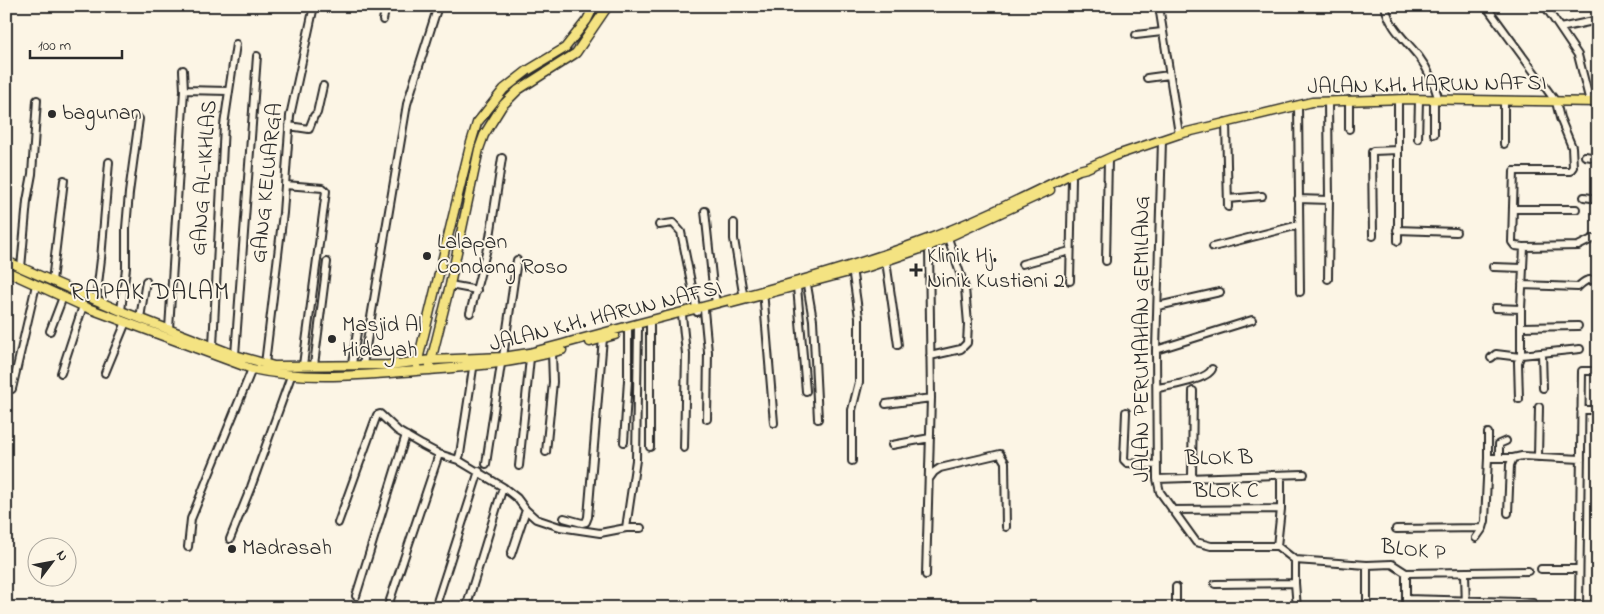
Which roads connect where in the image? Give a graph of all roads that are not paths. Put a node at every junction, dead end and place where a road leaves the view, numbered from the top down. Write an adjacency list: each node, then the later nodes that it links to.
1 (314, 6): 35 (street, GANG KELUARGA)
2 (386, 6): 10 (street)
3 (438, 6): 145 (street)
4 (594, 6): 139 (main road)
5 (608, 6): 93 (main road)
6 (1159, 6): 13 (street)
7 (1385, 6): 27 (street)
8 (1486, 6): 30 (street)
9 (1545, 6): 12 (street)
10 (383, 20)
11 (1598, 20): 12 (street)
12 (1560, 28): 31 (street)
13 (1162, 32): 14 (street); 18 (street)
14 (1136, 35)
15 (236, 44): 22 (street, GANG AL-IKHLAS)
16 (257, 56): 133 (street)
17 (183, 70): 21 (street)
18 (1169, 75): 19 (street); 37 (street)
19 (1147, 78)
20 (323, 86): 35 (street)
21 (184, 90): 22 (street); 122 (street)
22 (228, 91): 127 (street, GANG AL-IKHLAS)
23 (1398, 99): 25 (main road, JALAN K.H. HARUN NAFSI); 26 (main road, JALAN K.H. HARUN NAFSI); 42 (street)
24 (37, 100): 83 (street)
25 (1349, 100): 29 (main road, JALAN K.H. HARUN NAFSI); 36 (street)
26 (1419, 100): 27 (main road, JALAN K.H. HARUN NAFSI); 39 (street)
27 (1436, 100): 28 (main road, JALAN K.H. HARUN NAFSI); 38 (street)
28 (1504, 100): 30 (main road, JALAN K.H. HARUN NAFSI); 41 (street)
29 (1328, 101): 32 (main road, JALAN K.H. HARUN NAFSI); 57 (street)
30 (1556, 102): 31 (main road, JALAN K.H. HARUN NAFSI); 59 (street)
31 (1594, 102)
32 (1298, 105): 34 (main road, JALAN K.H. HARUN NAFSI); 56 (street)
33 (139, 119): 109 (street)
34 (1226, 122): 37 (main road, JALAN K.H. HARUN NAFSI); 54 (street)
35 (289, 126): 51 (street, GANG KELUARGA)
36 (1349, 129)
37 (1180, 134): 40 (main road, JALAN K.H. HARUN NAFSI)
38 (1434, 134)
39 (1418, 139)
40 (1162, 140): 46 (main road, JALAN K.H. HARUN NAFSI); 106 (street, JALAN PERUMAHAN GEMILANG)
41 (1504, 144)
42 (1398, 150): 66 (street); 68 (street)
43 (1585, 156): 45 (street)
44 (502, 158): 97 (street)
45 (1598, 158)
46 (1108, 159): 48 (main road, JALAN K.H. HARUN NAFSI); 78 (street)
47 (109, 162): 103 (street)
48 (1087, 168): 49 (main road, JALAN K.H. HARUN NAFSI); 65 (main road, JALAN K.H. HARUN NAFSI)
49 (1072, 178): 65 (main road, JALAN K.H. HARUN NAFSI); 75 (street)
50 (64, 180): 92 (street)
51 (285, 185): 141 (street, GANG KELUARGA); 143 (street)
52 (1262, 196): 54 (street)
53 (1584, 197): 55 (street)
54 (1228, 199): 58 (street)
55 (1598, 199)
56 (1298, 200): 57 (street); 64 (street)
57 (1329, 200): 87 (street)
58 (1228, 207)
59 (1513, 209): 60 (street); 73 (street)
60 (1576, 209)
61 (705, 211): 104 (street)
62 (734, 223): 102 (street)
63 (659, 225): 110 (street)
64 (1299, 225): 74 (street); 99 (street)
65 (960, 229): 69 (main road, JALAN K.H. HARUN NAFSI); 84 (main road, JALAN K.H. HARUN NAFSI)
66 (1397, 230): 67 (street); 71 (street)
67 (1456, 232)
68 (1373, 236)
69 (948, 238): 72 (main road, JALAN K.H. HARUN NAFSI); 134 (street)
70 (1598, 239): 73 (street)
71 (1398, 241)
72 (929, 246): 77 (main road, JALAN K.H. HARUN NAFSI); 134 (street)
73 (1524, 247): 85 (street)
74 (1213, 248)
75 (1070, 252): 81 (street); 88 (street)
76 (516, 260): 138 (street)
77 (886, 261): 84 (main road, JALAN K.H. HARUN NAFSI); 126 (street)
78 (1106, 261)
79 (6, 262): 83 (main road, JALAN K.H. HARUN NAFSI)
80 (327, 262): 144 (street)
81 (1022, 264)
82 (1493, 267): 85 (street)
83 (20, 268): 92 (main road, JALAN K.H. HARUN NAFSI)
84 (852, 268): 91 (main road, JALAN K.H. HARUN NAFSI); 185 (street)
85 (1523, 268): 95 (street)
86 (6, 271): 94 (main road, JALAN K.H. HARUN NAFSI)
87 (1328, 279)
88 (1070, 280)
89 (1598, 280): 95 (street)
90 (146, 281): 114 (street)
91 (807, 281): 96 (main road, JALAN K.H. HARUN NAFSI); 100 (main road, JALAN K.H. HARUN NAFSI); 167 (street)
92 (52, 282): 103 (main road, JALAN K.H. HARUN NAFSI)
93 (450, 284): 97 (street); 137 (main road)
94 (36, 285): 101 (main road, JALAN K.H. HARUN NAFSI); 155 (street)
95 (1522, 285): 108 (street)
96 (797, 287): 100 (main road, JALAN K.H. HARUN NAFSI); 157 (street)
97 (476, 290): 111 (street)
98 (1220, 292): 106 (street)
99 (1300, 292)
100 (763, 293): 102 (main road, JALAN K.H. HARUN NAFSI); 168 (street)
101 (63, 297): 105 (main road, JALAN K.H. HARUN NAFSI); 123 (street)
102 (744, 298): 104 (main road, JALAN K.H. HARUN NAFSI); 110 (main road, JALAN K.H. HARUN NAFSI)
103 (96, 301): 109 (main road, JALAN K.H. HARUN NAFSI)
104 (716, 302): 110 (main road, JALAN K.H. HARUN NAFSI)
105 (83, 306): 113 (main road, JALAN K.H. HARUN NAFSI); 151 (street)
106 (1158, 306): 129 (street, JALAN PERUMAHAN GEMILANG)
107 (1495, 308): 108 (street)
108 (1521, 309): 118 (street)
109 (118, 310): 113 (main road); 114 (main road, JALAN K.H. HARUN NAFSI)
110 (699, 310): 112 (main road, JALAN K.H. HARUN NAFSI); 120 (main road, JALAN K.H. HARUN NAFSI); 166 (street)
111 (470, 313)
112 (682, 315): 117 (main road, JALAN K.H. HARUN NAFSI); 176 (street)
113 (111, 317): 116 (main road, JALAN K.H. HARUN NAFSI)
114 (140, 318): 122 (main road, JALAN K.H. HARUN NAFSI)
115 (1252, 320): 129 (street)
116 (126, 322): 146 (main road, JALAN K.H. HARUN NAFSI); 152 (street)
117 (650, 324): 121 (main road, JALAN K.H. HARUN NAFSI); 175 (street)
118 (1521, 326): 119 (street); 131 (street)
119 (1578, 326)
120 (628, 328): 121 (main road, JALAN K.H. HARUN NAFSI); 125 (main road, JALAN K.H. HARUN NAFSI); 138 (main road, JALAN K.H. HARUN NAFSI); 172 (street)
121 (638, 328): 203 (street)
122 (169, 329): 127 (main road, JALAN K.H. HARUN NAFSI)
123 (50, 331)
124 (357, 332): 142 (street)
125 (603, 338): 130 (main road, JALAN K.H. HARUN NAFSI); 200 (street)
126 (898, 345)
127 (213, 346): 133 (main road, JALAN K.H. HARUN NAFSI)
128 (1580, 349): 132 (street)
129 (1156, 350): 158 (street, JALAN PERUMAHAN GEMILANG)
130 (552, 352): 135 (main road, JALAN K.H. HARUN NAFSI); 177 (street)
131 (1521, 353): 132 (street); 136 (street); 160 (street)
132 (1542, 353): 154 (street)
133 (235, 355): 141 (main road, JALAN K.H. HARUN NAFSI)
134 (930, 356): 159 (street)
135 (530, 358): 138 (main road, JALAN K.H. HARUN NAFSI); 187 (street)
136 (1491, 358)
137 (431, 360): 139 (main road, JALAN K.H. HARUN NAFSI); 140 (main road, JALAN K.H. HARUN NAFSI); 147 (main road)
138 (502, 360): 140 (main road, JALAN K.H. HARUN NAFSI); 186 (street)
139 (418, 361): 145 (main road, JALAN K.H. HARUN NAFSI); 149 (main road)
140 (473, 363): 147 (main road, JALAN K.H. HARUN NAFSI); 180 (street)
141 (265, 364): 143 (main road, JALAN K.H. HARUN NAFSI)
142 (352, 364): 144 (main road, JALAN K.H. HARUN NAFSI); 145 (main road, JALAN K.H. HARUN NAFSI)
143 (303, 365): 144 (main road, JALAN K.H. HARUN NAFSI)
144 (314, 365)
145 (363, 365)
146 (252, 370): 153 (main road, JALAN K.H. HARUN NAFSI); 210 (street)
147 (430, 370): 149 (main road, JALAN K.H. HARUN NAFSI)
148 (1212, 370): 158 (street)
149 (416, 371): 153 (main road, JALAN K.H. HARUN NAFSI)
150 (1598, 371): 163 (street)
151 (61, 373)
152 (105, 373)
153 (291, 376): 208 (street)
154 (1543, 388)
155 (12, 389)
156 (1193, 391): 192 (street)
157 (806, 392)
158 (1158, 392): 188 (street, JALAN PERUMAHAN GEMILANG)
159 (931, 398): 161 (street); 171 (street)
160 (1520, 399)
161 (886, 404)
162 (1539, 407): 179 (street)
163 (1582, 410): 164 (street); 184 (street)
164 (1598, 410)
165 (1126, 412): 188 (street)
166 (707, 419)
167 (818, 419)
168 (774, 423)
169 (1488, 433): 181 (street)
170 (407, 436): 178 (street); 201 (street); 223 (street)
171 (930, 438): 174 (street); 194 (street)
172 (624, 442)
173 (1506, 442): 182 (street)
174 (892, 444)
175 (650, 448)
176 (684, 448)
177 (546, 452)
178 (439, 454): 180 (street); 230 (street)
179 (1538, 457): 183 (street); 184 (street)
180 (459, 458): 189 (street)
181 (1488, 458): 182 (street); 205 (street)
182 (1499, 458): 183 (street)
183 (1513, 458): 199 (street)
184 (1581, 459): 215 (street)
185 (852, 461)
186 (486, 464)
187 (519, 466)
188 (1157, 466): 193 (street, JALAN PERUMAHAN GEMILANG)
189 (479, 471): 195 (street); 231 (street)
190 (1304, 474): 191 (street, BLOK B)
191 (1281, 476): 192 (street, BLOK B); 196 (street)
192 (1192, 477): 193 (street, BLOK B)
193 (1157, 479): 198 (street, JALAN PERUMAHAN GEMILANG)
194 (928, 480): 202 (street); 219 (street)
195 (503, 487): 197 (street); 232 (street)
196 (1281, 509): 198 (street, BLOK C); 209 (street)
197 (526, 510): 203 (street); 211 (street)
198 (1172, 510): 209 (street, JALAN PERUMAHAN GEMILANG)
199 (1508, 513)
200 (564, 518)
201 (338, 523)
202 (1006, 527)
203 (626, 528): 204 (street)
204 (641, 528)
205 (1483, 528): 206 (street); 207 (street)
206 (1396, 529)
207 (1476, 538)
208 (230, 539)
209 (1278, 546): 212 (street)
210 (188, 548)
211 (511, 555)
212 (1295, 560): 213 (street, BLOK P); 220 (street)
213 (1367, 564): 217 (street, BLOK P); 235 (street)
214 (1541, 569): 215 (street)
215 (1578, 569): 237 (street)
216 (1528, 572): 218 (street, BLOK P)
217 (1406, 573): 218 (street, BLOK P); 224 (street)
218 (1465, 573): 227 (street)
219 (926, 574)
220 (1296, 583): 221 (street); 234 (street)
221 (1215, 584)
222 (1176, 587): 233 (street)
223 (356, 596)
224 (1406, 599): 226 (street); 236 (street)
225 (1533, 603): 229 (street)
226 (1436, 604): 227 (street)
227 (1466, 604): 228 (street)
228 (1492, 605): 229 (street)
229 (1520, 605)
230 (388, 606)
231 (435, 608)
232 (466, 608)
233 (1176, 608)
234 (1297, 608)
235 (1367, 608)
236 (1406, 608)
237 (1579, 608)

